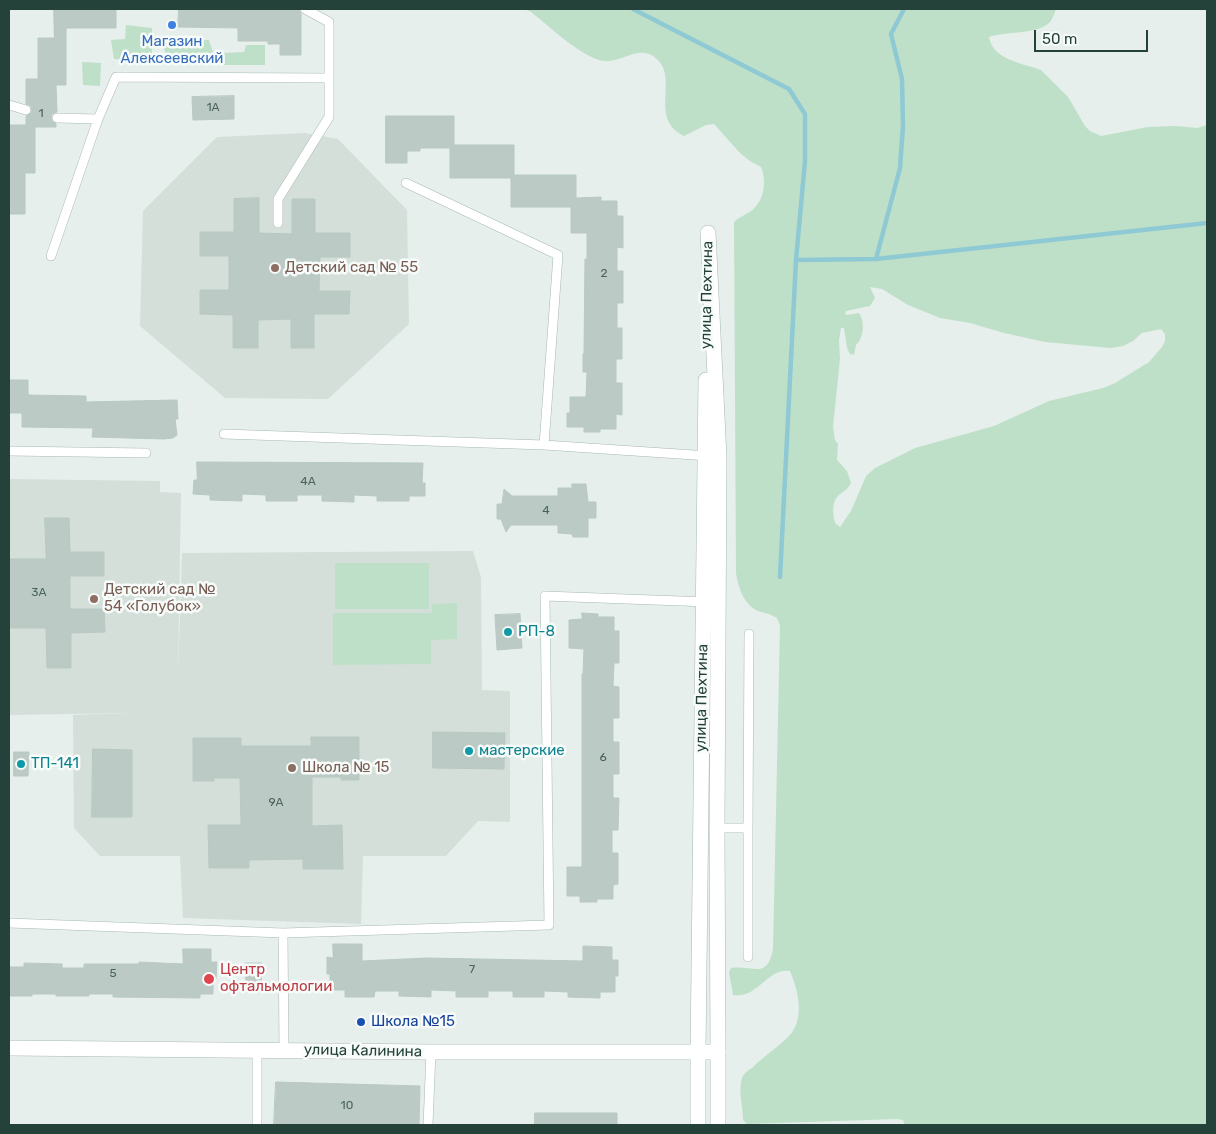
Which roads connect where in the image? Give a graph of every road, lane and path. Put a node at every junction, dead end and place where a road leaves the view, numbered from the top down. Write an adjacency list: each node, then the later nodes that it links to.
1 (305, 9): 2 (lane)
2 (329, 78): 6 (lane); 8 (lane)
3 (9, 105): 4 (lane)
4 (26, 110)
5 (57, 118): 6 (lane)
6 (98, 119): 9 (lane)
7 (406, 183): 11 (lane)
8 (278, 223)
9 (50, 256)
10 (224, 434): 11 (lane)
11 (544, 445): 14 (lane)
12 (9, 451): 13 (lane)
13 (146, 453)
14 (712, 456): 14 (street, улица Пехтина); 15 (street, улица Пехтина)
15 (711, 602): 17 (street, улица Пехтина); 20 (lane); 26 (street, улица Пехтина)
16 (749, 634): 18 (lane)
17 (717, 828): 18 (lane); 27 (street, улица Пехтина)
18 (748, 828): 21 (lane)
19 (9, 923): 20 (lane)
20 (283, 933): 23 (lane)
21 (748, 957)
22 (9, 1048): 24 (street, улица Калинина)
23 (284, 1050): 24 (street, улица Калинина); 25 (street, улица Калинина)
24 (257, 1051): 28 (lane)
25 (431, 1052): 26 (street, улица Калинина); 29 (lane)
26 (698, 1052): 27 (street, улица Калинина); 30 (street, улица Пехтина)
27 (718, 1052): 31 (street, улица Пехтина)
28 (257, 1125)
29 (428, 1125)
30 (698, 1125)
31 (718, 1125)

